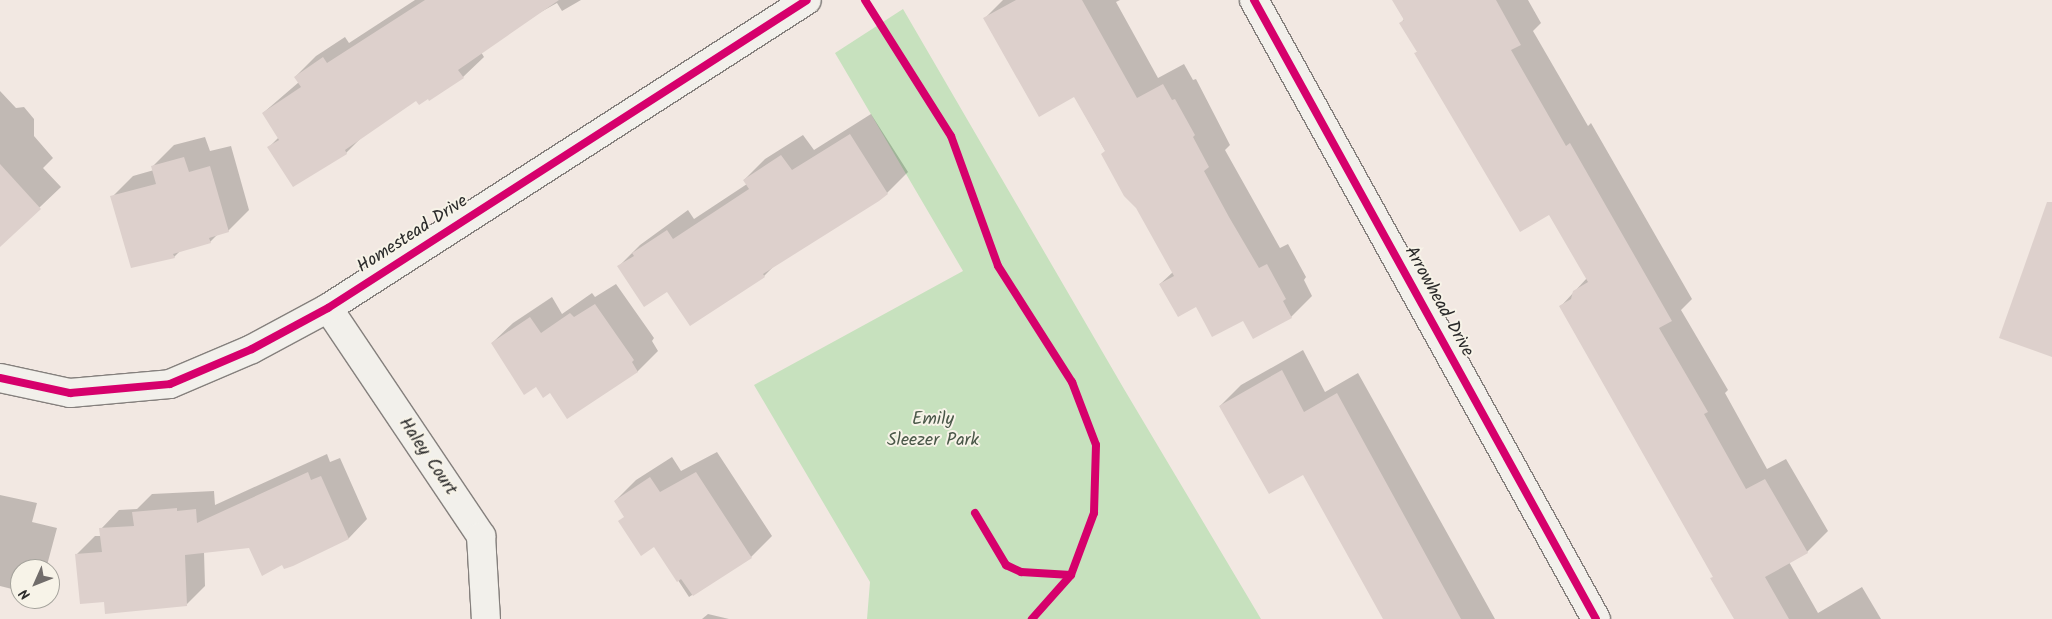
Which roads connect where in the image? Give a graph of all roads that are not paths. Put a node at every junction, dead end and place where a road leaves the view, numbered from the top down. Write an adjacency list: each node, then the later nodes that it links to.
1 (807, 0): 3 (street, Homestead Drive)
2 (1254, 0): 6 (street, Arrowhead Drive)
3 (328, 308): 4 (street, Homestead Drive); 5 (street, Haley Court)
4 (0, 378)
5 (486, 619)
6 (1596, 619)

